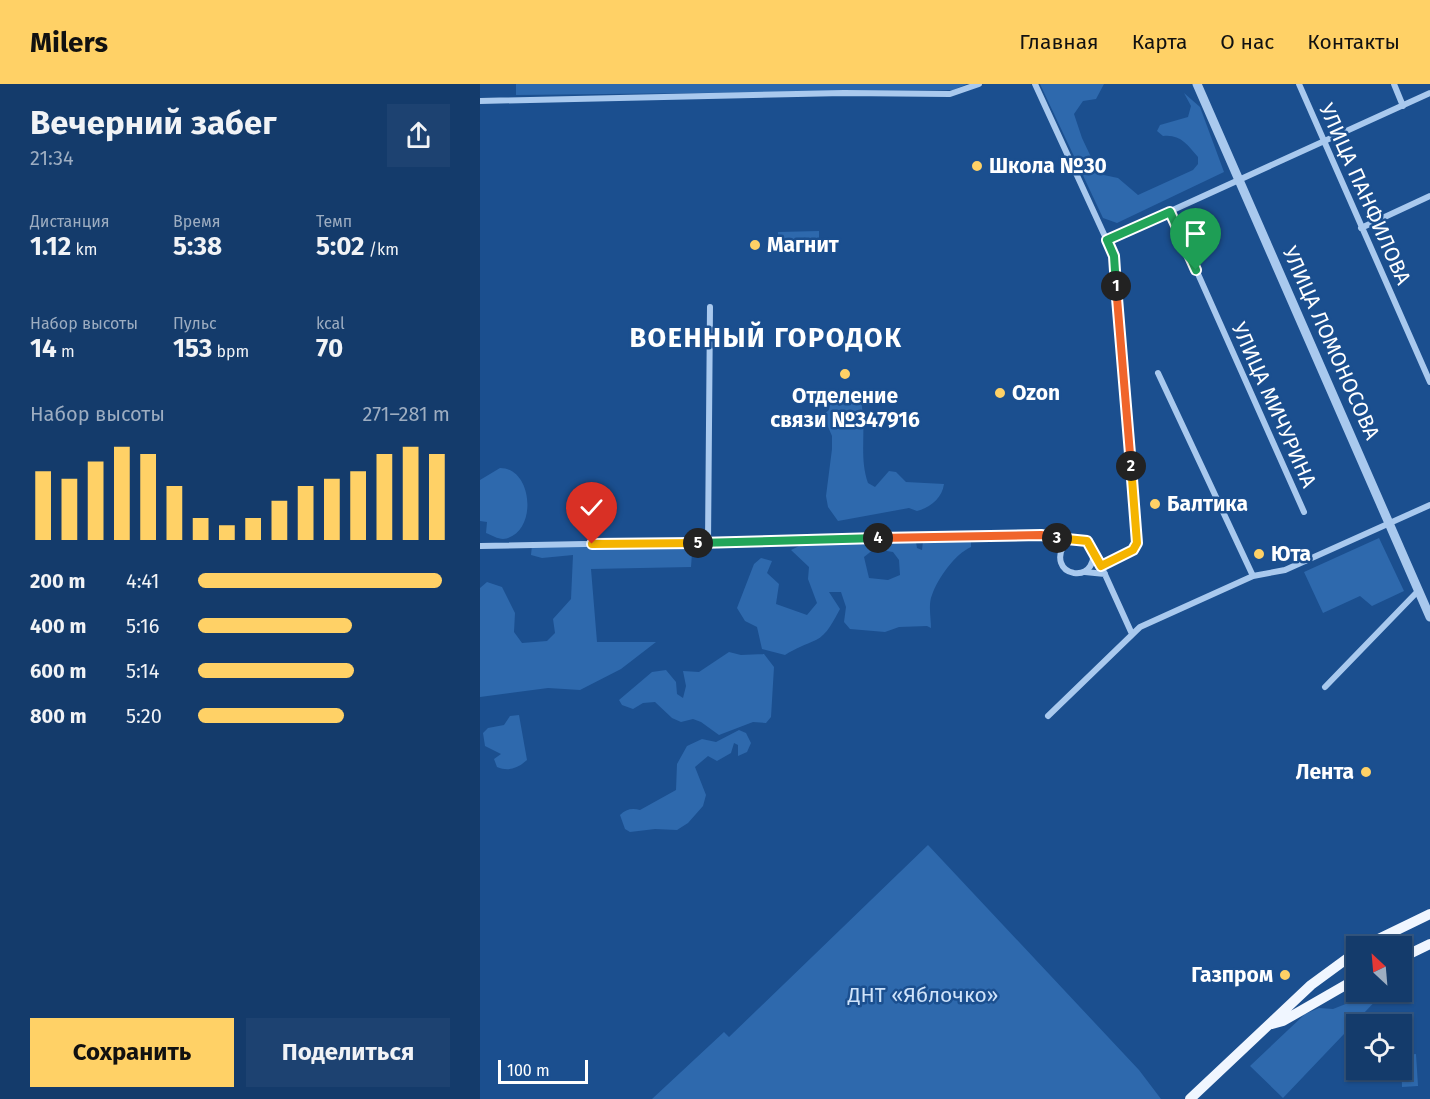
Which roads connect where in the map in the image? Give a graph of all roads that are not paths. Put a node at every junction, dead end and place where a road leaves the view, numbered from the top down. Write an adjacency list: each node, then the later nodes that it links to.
1 (979, 84): 7 (street)
2 (1035, 84): 14 (street)
3 (1197, 84): 10 (street, УЛИЦА ЛОМОНОСОВА)
4 (1299, 84): 9 (street, УЛИЦА ПАНФИЛОВА)
5 (1394, 84): 8 (street)
6 (1430, 93): 8 (street)
7 (480, 101)
8 (1403, 106): 9 (street)
9 (1323, 142): 10 (street); 13 (street, УЛИЦА ПАНФИЛОВА)
10 (1240, 180): 12 (street); 20 (street, УЛИЦА ЛОМОНОСОВА)
11 (1430, 196): 13 (street)
12 (1170, 212): 14 (street); 19 (street, УЛИЦА МИЧУРИНА)
13 (1361, 228): 17 (street, УЛИЦА ПАНФИЛОВА)
14 (1107, 240): 25 (street)
15 (710, 307): 22 (street)
16 (1158, 373): 28 (street)
17 (1430, 382)
18 (1430, 505): 20 (street)
19 (1304, 513)
20 (1389, 523): 28 (street); 29 (street, УЛИЦА ЛОМОНОСОВА)
21 (1069, 540): 22 (street); 24 (street); 26 (street)
22 (708, 543): 23 (street)
23 (480, 546)
24 (1093, 548): 25 (street); 26 (street)
25 (1101, 566): 27 (street)
26 (1085, 572): 27 (street)
27 (1105, 574): 31 (street)
28 (1253, 576): 31 (street)
29 (1419, 590): 30 (street, УЛИЦА ЛОМОНОСОВА); 32 (street)
30 (1430, 617)
31 (1132, 634): 33 (street)
32 (1325, 687)
33 (1048, 716)
34 (1430, 914): 35 (main road)
35 (1385, 936)
36 (1430, 944): 37 (main road)
37 (1412, 953)
38 (1346, 959): 40 (main road)
39 (1346, 985): 40 (main road)
40 (1272, 1024): 41 (main road)
41 (1190, 1099)

